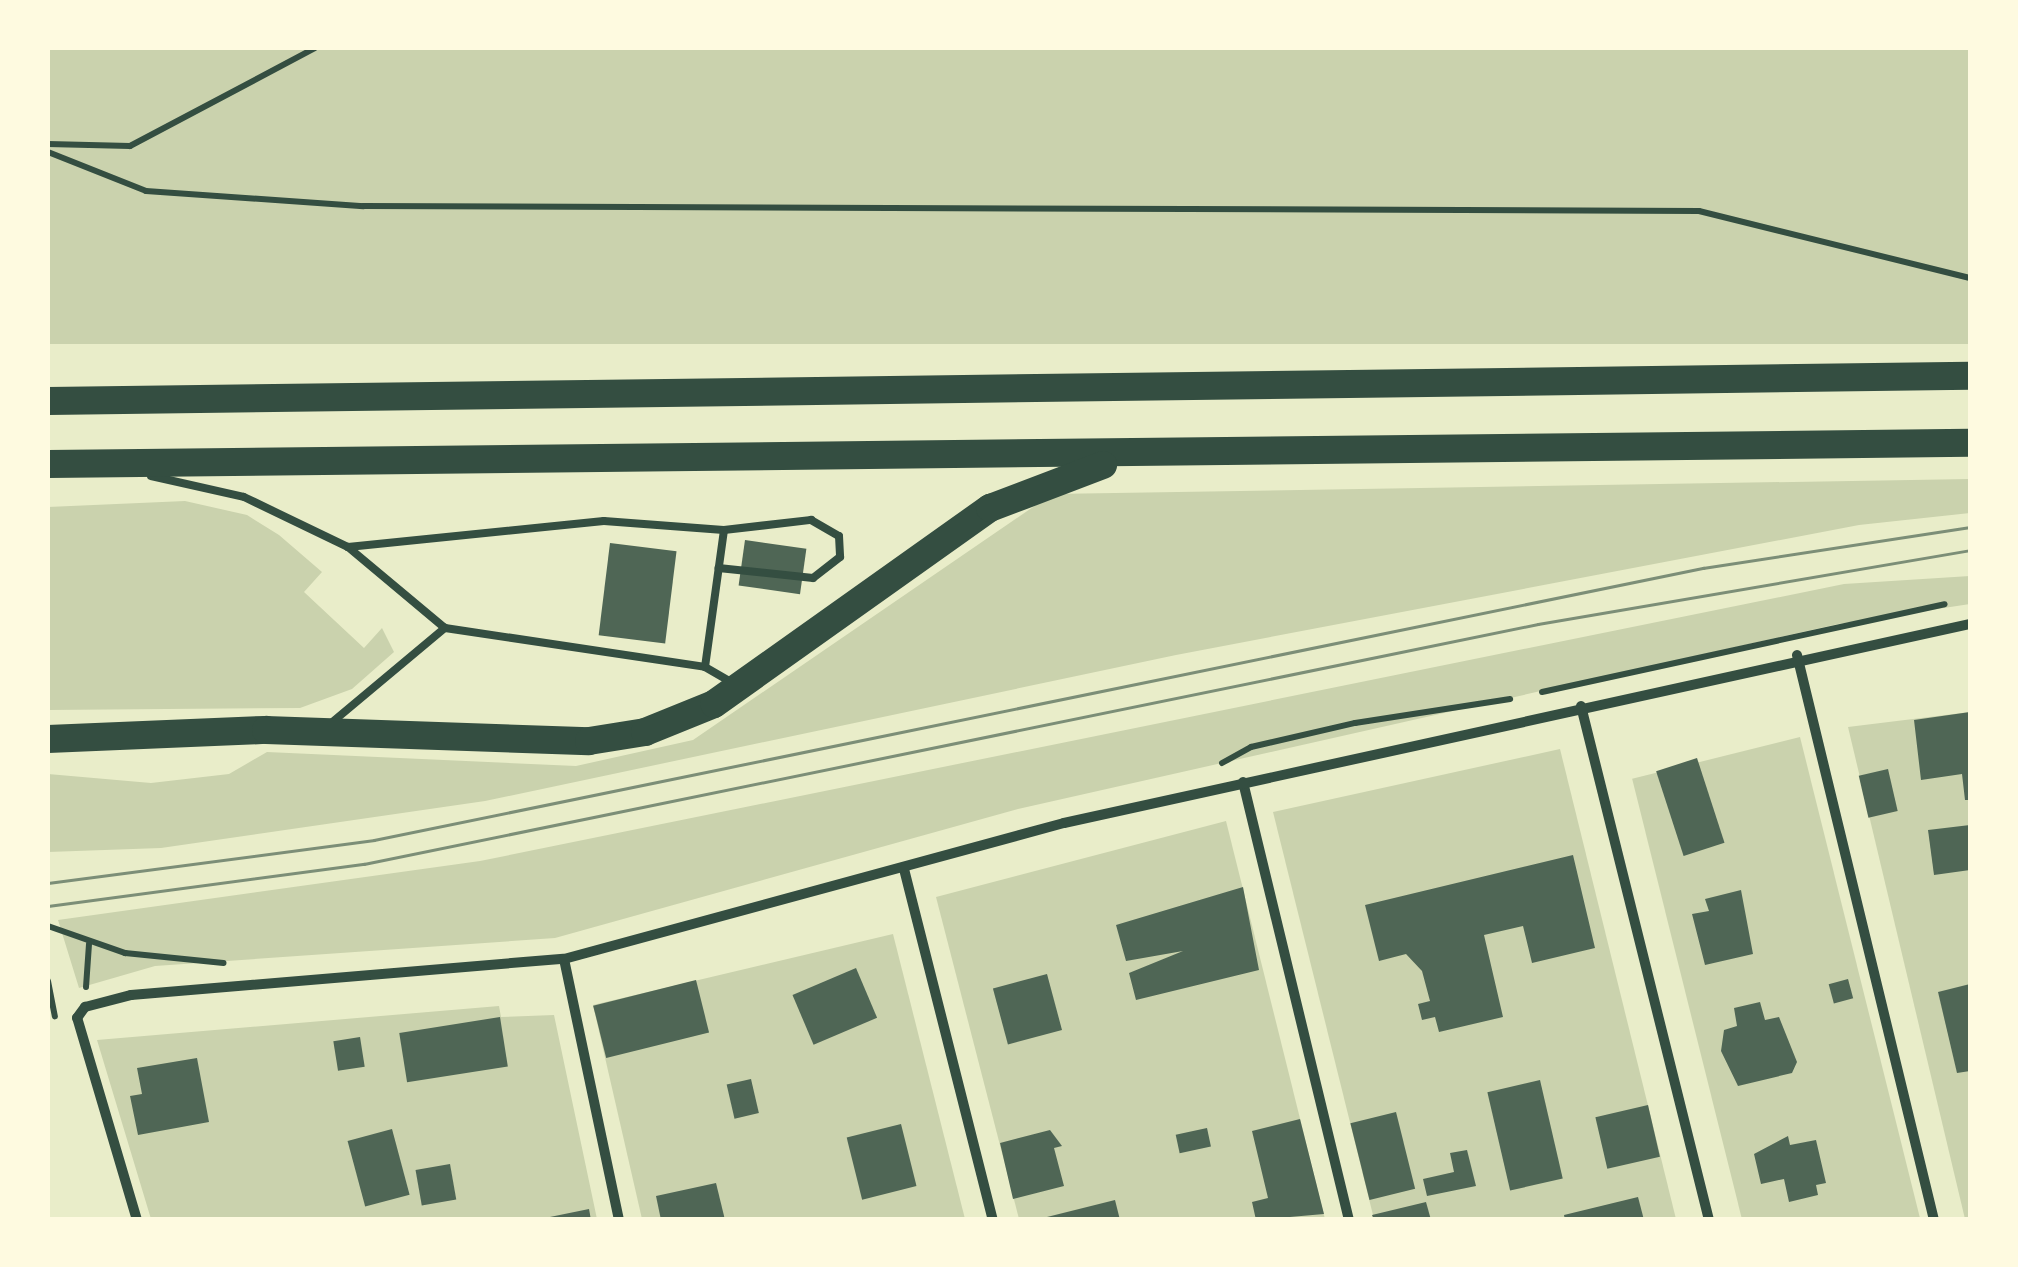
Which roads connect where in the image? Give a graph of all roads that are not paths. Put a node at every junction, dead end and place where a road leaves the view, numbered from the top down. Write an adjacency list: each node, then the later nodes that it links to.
1 (1970, 376): 2 (highway)
2 (48, 401)
3 (1970, 443): 4 (highway)
4 (1154, 454): 5 (highway); 13 (highway)
5 (59, 464): 7 (lane)
6 (724, 530): 7 (lane); 8 (lane); 8 (lane)
7 (348, 547): 10 (lane)
8 (718, 568): 12 (lane)
9 (1970, 624): 11 (street)
10 (445, 628): 12 (lane); 15 (lane)
11 (1797, 655): 14 (street); 25 (street)
12 (704, 666): 13 (lane)
13 (739, 687): 15 (highway)
14 (1581, 706): 17 (street); 24 (street)
15 (323, 730): 16 (highway)
16 (48, 739)
17 (1242, 782): 18 (street); 23 (street)
18 (904, 869): 19 (street); 22 (street)
19 (564, 959): 20 (street); 21 (street)
20 (137, 1220)
21 (618, 1220)
22 (994, 1220)
23 (1349, 1220)
24 (1709, 1220)
25 (1934, 1220)

